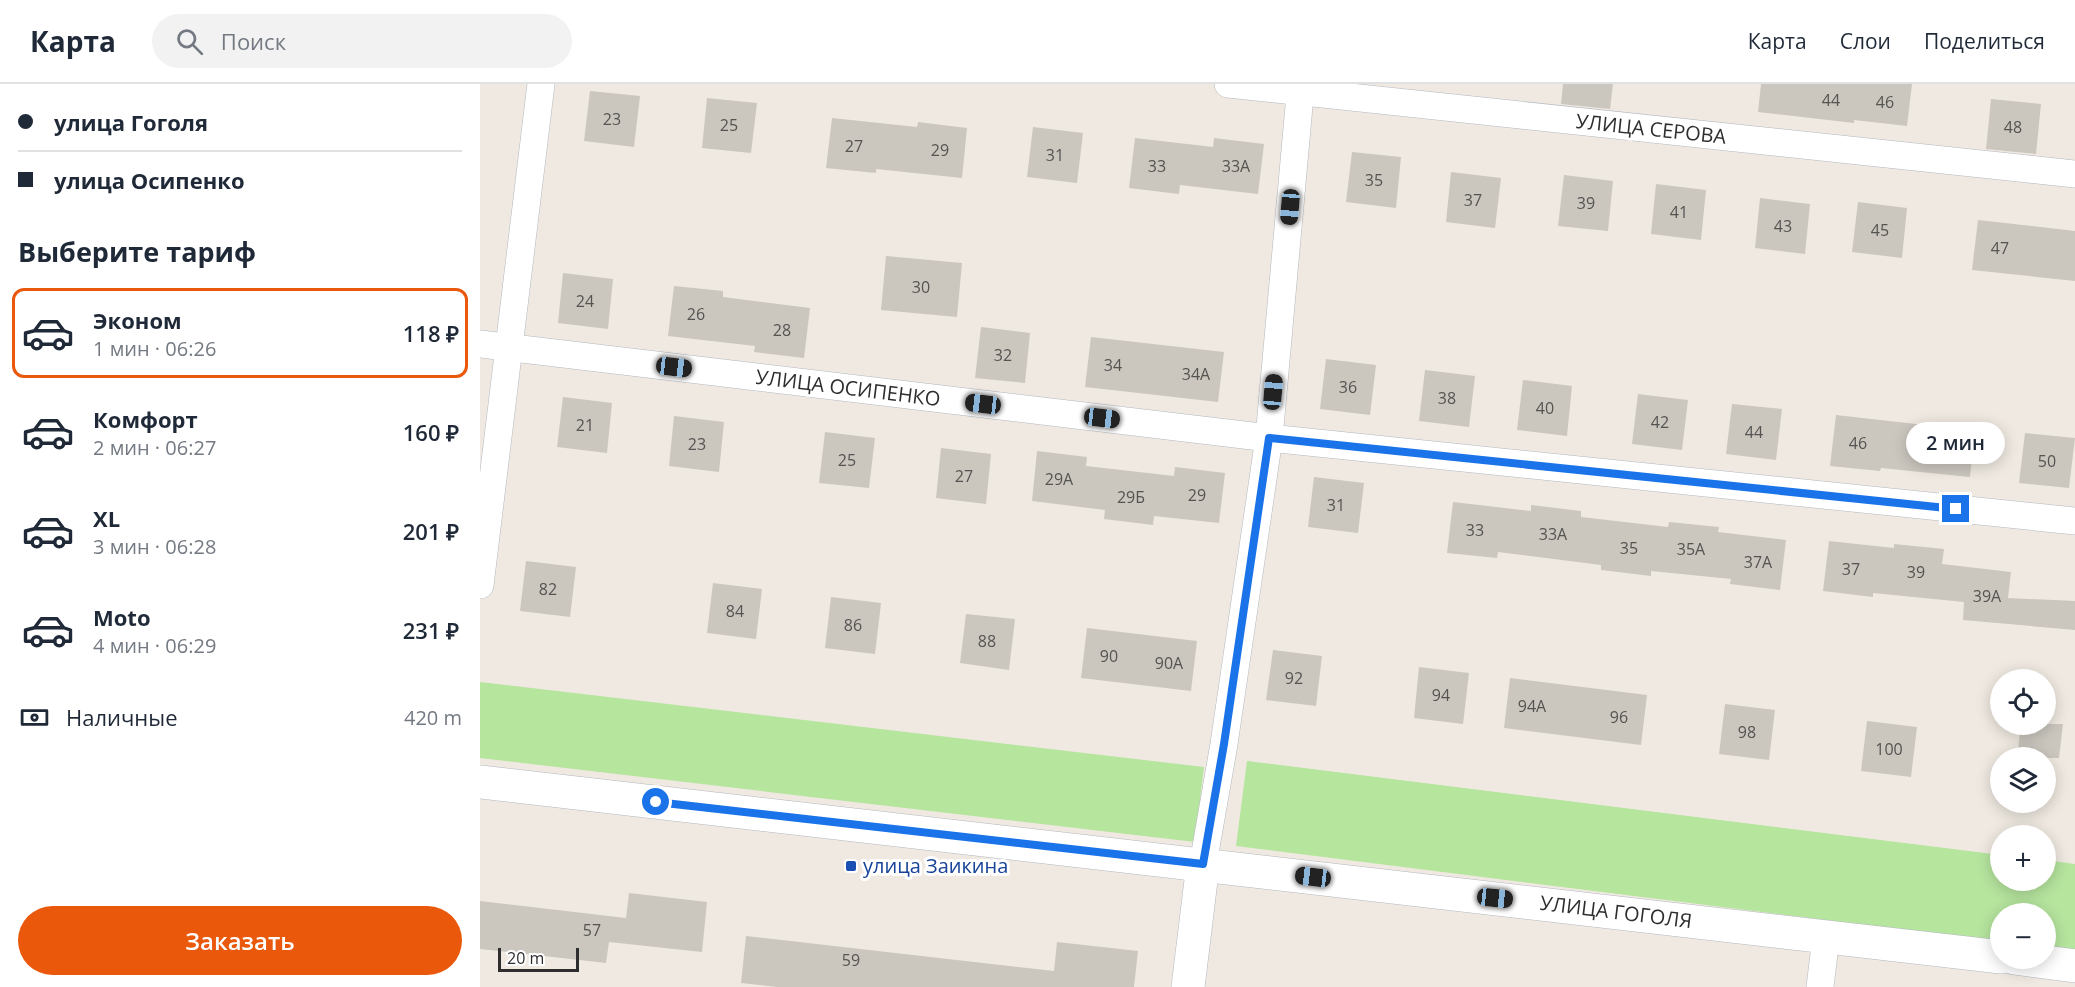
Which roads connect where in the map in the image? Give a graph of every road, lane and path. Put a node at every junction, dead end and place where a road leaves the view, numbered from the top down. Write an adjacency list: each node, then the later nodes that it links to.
1 (541, 84): 6 (street)
2 (1228, 84): 3 (street, УЛИЦА СЕРОВА)
3 (1300, 88): 4 (street, УЛИЦА СЕРОВА); 7 (street)
4 (2075, 174)
5 (480, 344): 6 (street, УЛИЦА ОСИПЕНКО)
6 (508, 347): 7 (street, УЛИЦА ОСИПЕНКО); 9 (street)
7 (1269, 438): 8 (street, УЛИЦА ОСИПЕНКО); 11 (street)
8 (2075, 521)
9 (480, 585)
10 (480, 782): 11 (main road, УЛИЦА ГОГОЛЯ)
11 (1203, 864): 12 (main road, УЛИЦА ГОГОЛЯ); 16 (main road)
12 (1826, 937): 13 (main road, УЛИЦА ГОГОЛЯ); 17 (street)
13 (1990, 956)
14 (2056, 964): 15 (main road)
15 (2075, 966)
16 (1188, 987)
17 (1820, 987)

